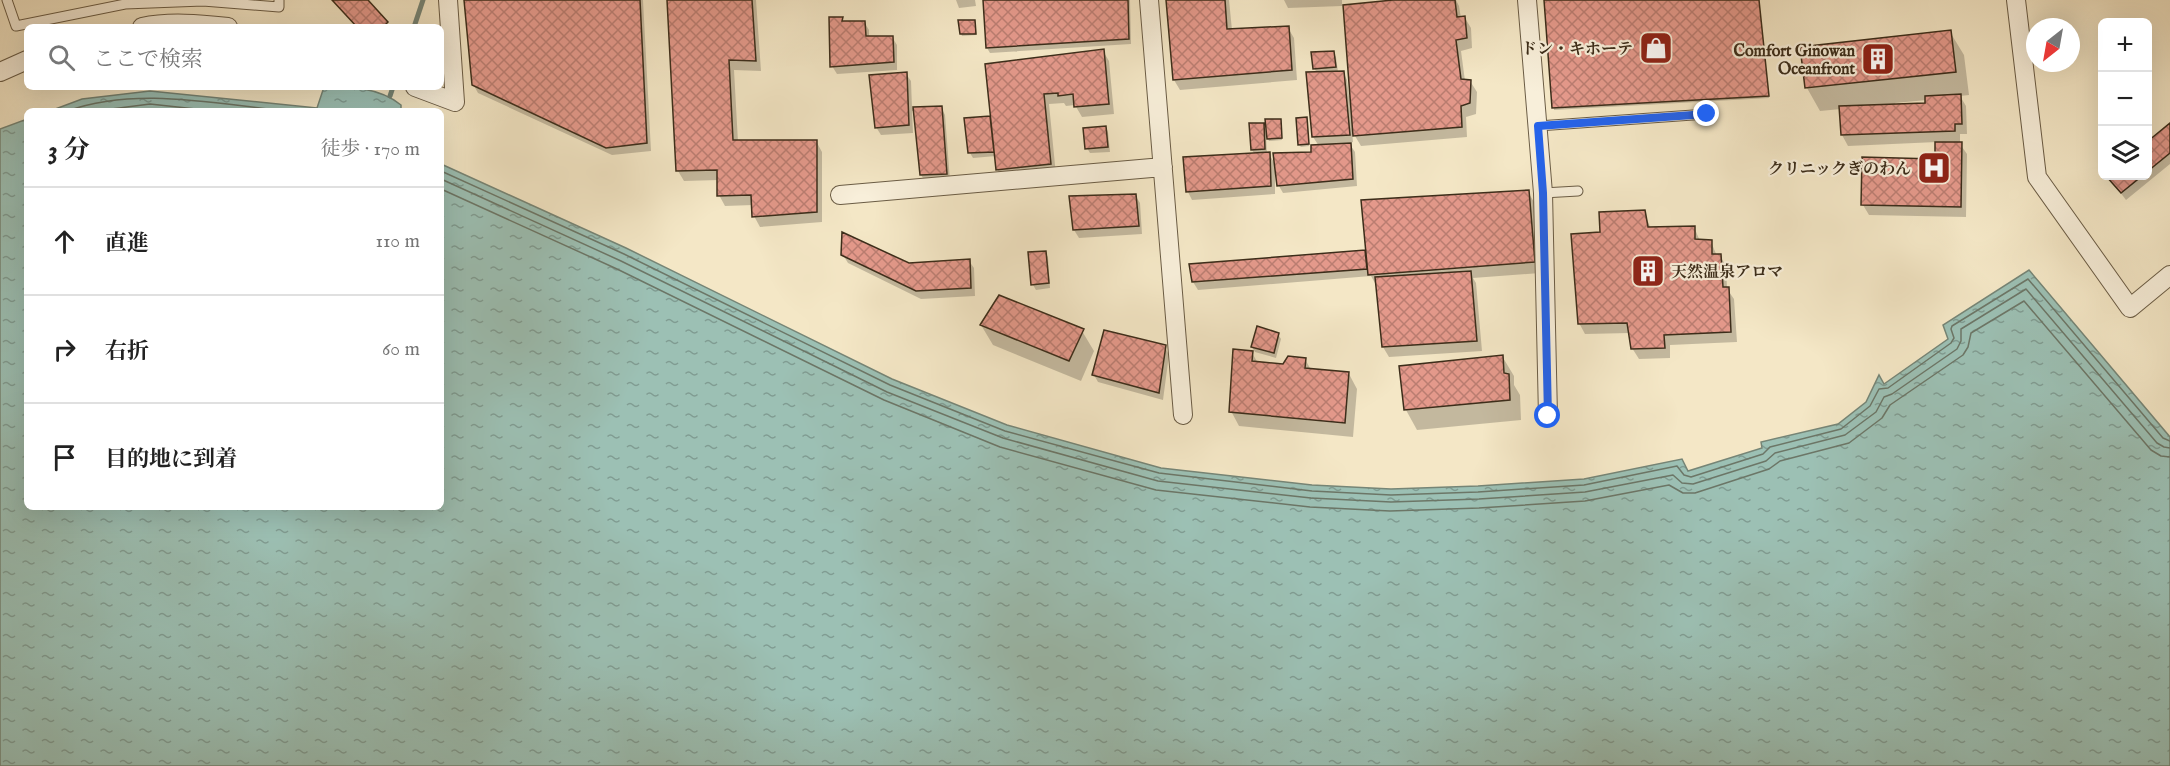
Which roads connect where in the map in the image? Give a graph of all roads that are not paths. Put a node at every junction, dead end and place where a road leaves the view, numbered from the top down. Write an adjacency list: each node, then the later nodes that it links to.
1 (7, 0): 7 (lane)
2 (279, 0): 8 (lane)
3 (448, 0): 11 (street)
4 (1149, 0): 14 (street)
5 (1527, 0): 13 (street)
6 (2016, 0): 18 (street)
7 (24, 24)
8 (25, 24)
9 (24, 61): 10 (street)
10 (0, 72)
11 (423, 90)
12 (1707, 114): 13 (lane)
13 (1538, 126): 16 (street)
14 (1163, 167): 17 (street); 19 (street)
15 (1578, 191): 16 (lane)
16 (1543, 193): 20 (street)
17 (840, 195)
18 (2170, 274)
19 (1183, 415)
20 (1548, 416)

